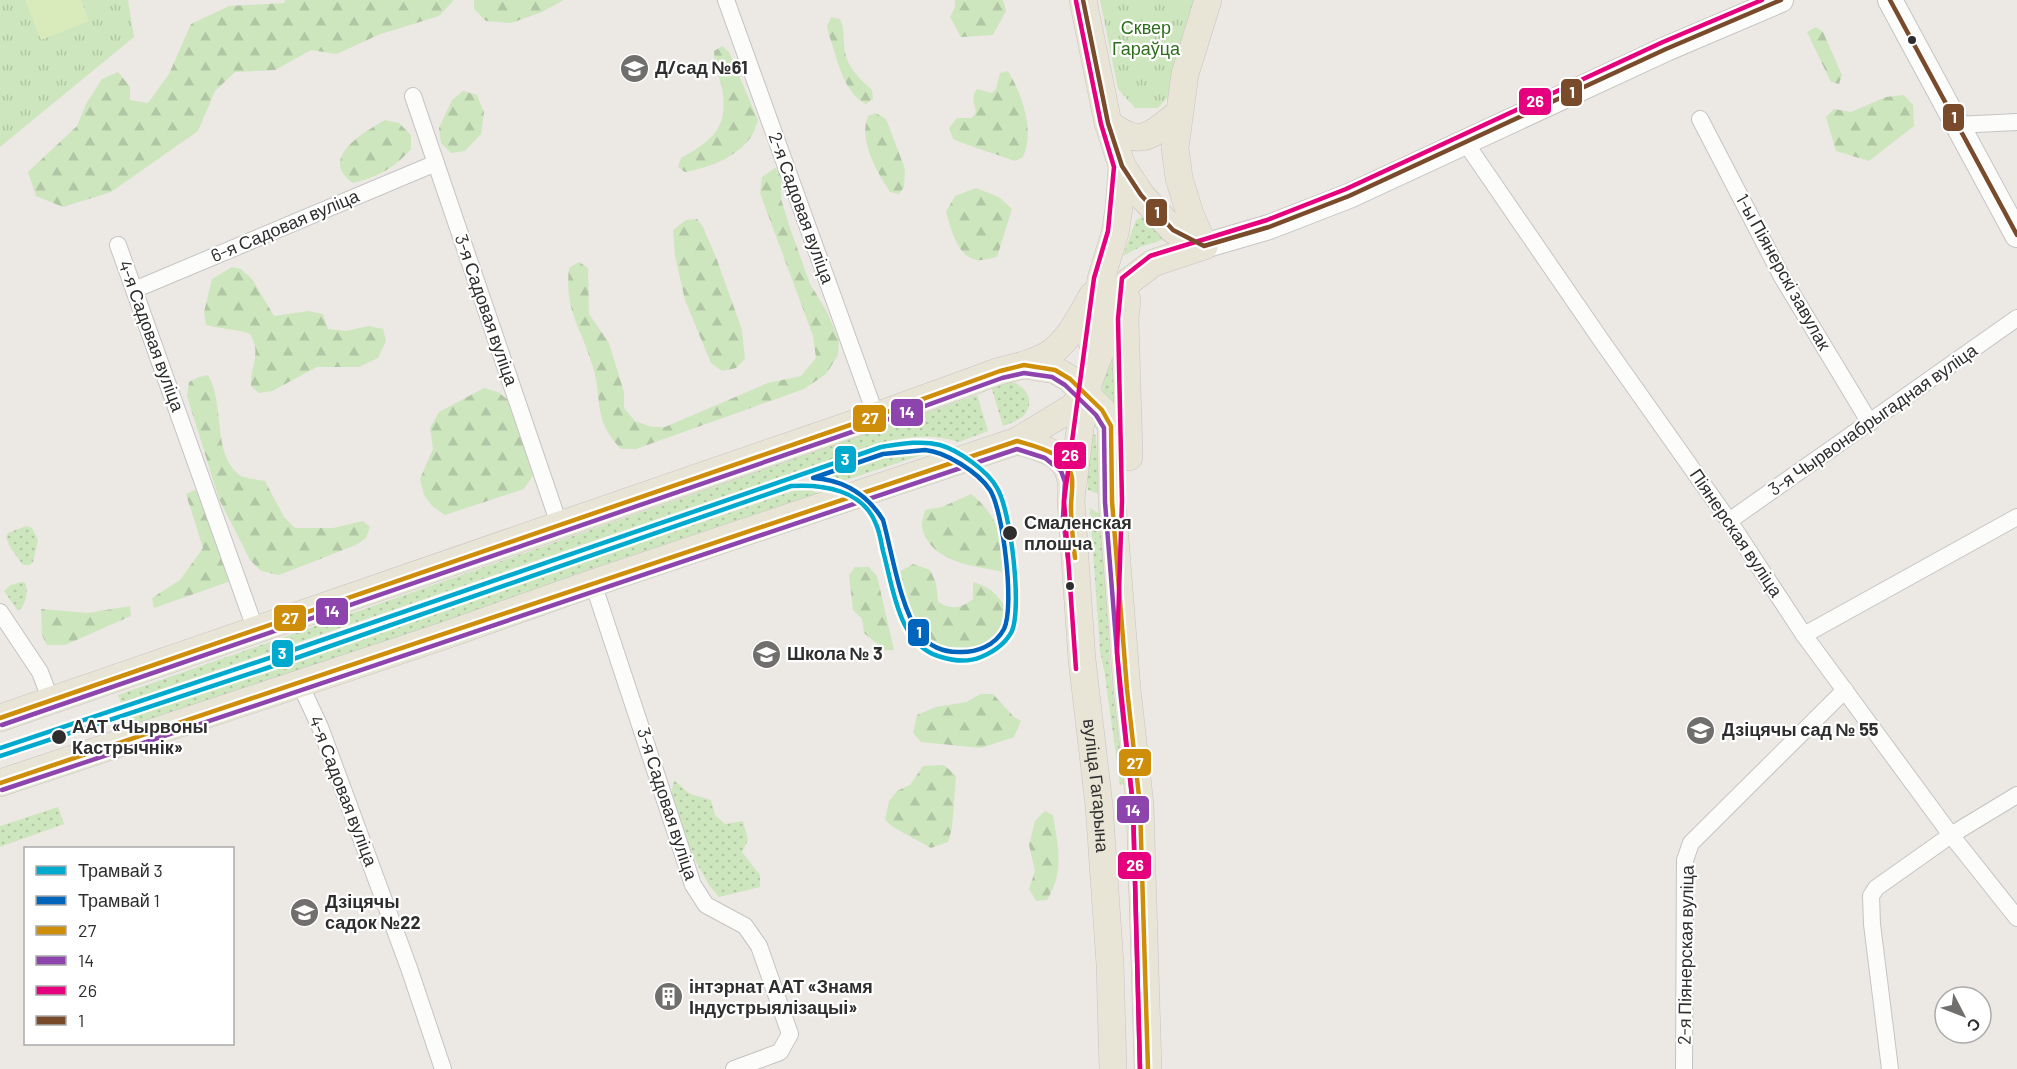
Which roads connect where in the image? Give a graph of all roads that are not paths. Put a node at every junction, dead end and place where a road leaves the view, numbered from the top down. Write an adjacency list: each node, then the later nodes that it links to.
1 (726, 0): 25 (street, 2-я Садовая вуліца)
2 (1083, 0): 11 (main road)
3 (1208, 0): 8 (main road)
4 (1215, 0): 8 (main road)
5 (1782, 0): 13 (main road)
6 (1890, 0): 12 (main road)
7 (413, 96): 14 (street, 3-я Садовая вуліца)
8 (1179, 113): 11 (main road); 18 (main road)
9 (1700, 119): 26 (street, 1-ы Піянерскі завулак)
10 (2017, 122): 12 (street)
11 (1108, 123): 15 (main road)
12 (1956, 125): 16 (main road)
13 (1465, 142): 18 (main road); 30 (street, Піянерская вуліца)
14 (436, 163): 21 (street, 6-я Садовая вуліца); 31 (street, 3-я Садовая вуліца)
15 (1122, 166): 18 (main road); 19 (main road)
16 (2017, 235)
17 (118, 245): 21 (street, 4-я Садовая вуліца)
18 (1204, 246): 20 (main road)
19 (1101, 279): 23 (main road); 24 (main road, вуліца Гагарына)
20 (1128, 282): 24 (main road); 36 (main road)
21 (134, 290): 34 (street, 4-я Садовая вуліца)
22 (2017, 318): 26 (street, 3-я Чырвонабрыгадная вуліца)
23 (1024, 365): 24 (main road); 25 (main road)
24 (1084, 392): 27 (main road); 28 (main road, вуліца Гагарына); 36 (main road)
25 (876, 416): 31 (main road)
26 (1870, 423): 30 (street, 3-я Чырвонабрыгадная вуліца)
27 (1017, 441): 28 (main road, вуліца Гагарына); 32 (main road)
28 (1071, 501): 43 (main road, вуліца Гагарына)
29 (2017, 517): 35 (street)
30 (1730, 521): 35 (street, Піянерская вуліца)
31 (559, 524): 34 (main road)
32 (593, 583): 37 (main road); 48 (street, 3-я Садовая вуліца)
33 (0, 612): 39 (street)
34 (256, 631): 39 (main road)
35 (1804, 635): 38 (street, Піянерская вуліца)
36 (1124, 653): 44 (main road)
37 (300, 684): 41 (main road); 47 (street, 4-я Садовая вуліца)
38 (1845, 690): 45 (street, Піянерская вуліца); 51 (street, 2-я Піянерская вуліца)
39 (51, 701): 40 (main road)
40 (0, 718)
41 (0, 783)
42 (2017, 795): 45 (street)
43 (1099, 805): 44 (main road); 49 (main road, вуліца Гагарына)
44 (1140, 805): 50 (main road)
45 (1951, 835): 46 (street, Піянерская вуліца); 52 (street)
46 (2017, 918)
47 (443, 1069)
48 (734, 1069)
49 (1113, 1069)
50 (1148, 1069)
51 (1684, 1069)
52 (1890, 1069)

